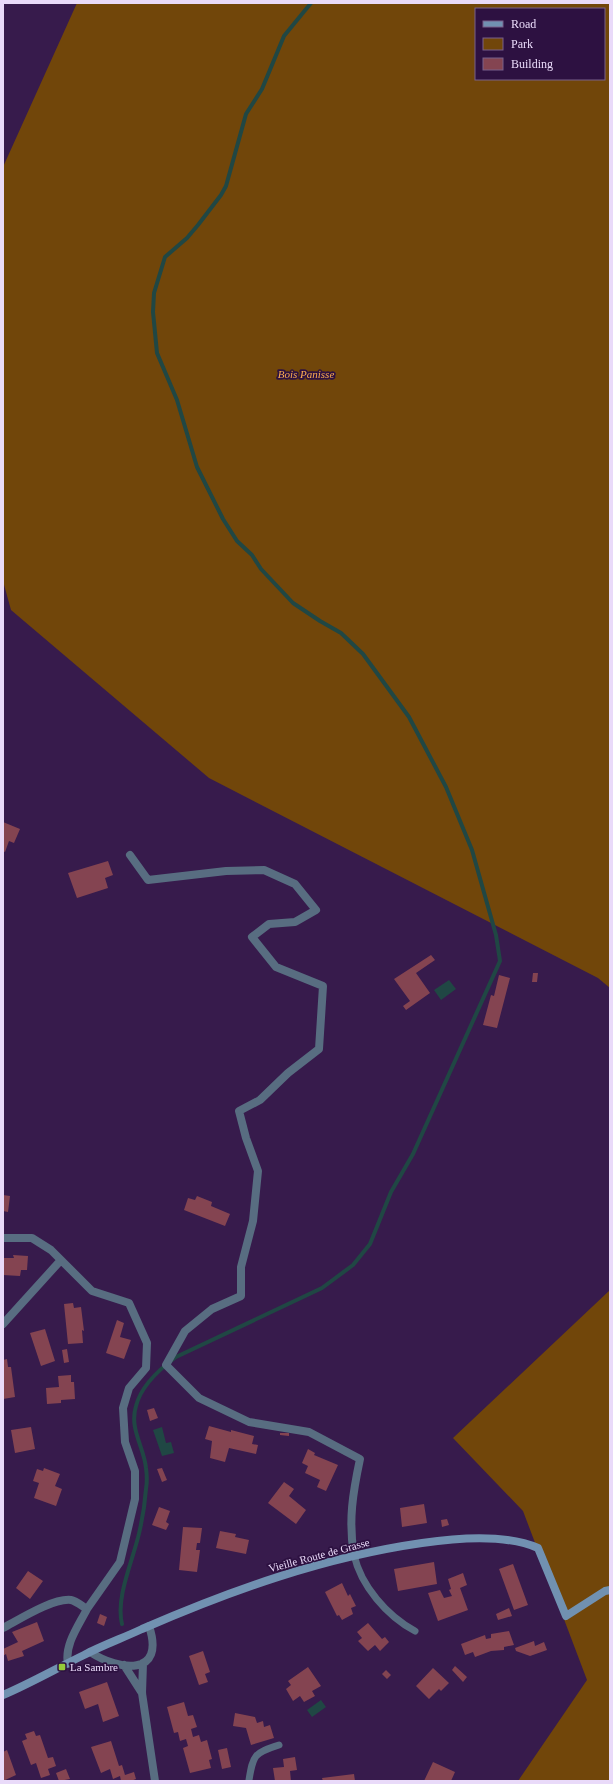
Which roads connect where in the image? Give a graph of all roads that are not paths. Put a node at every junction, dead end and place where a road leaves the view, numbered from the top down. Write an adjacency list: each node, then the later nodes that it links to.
1 (130, 855): 5 (street)
2 (3, 1238): 3 (street)
3 (61, 1260): 4 (street); 7 (street)
4 (3, 1324)
5 (354, 1555): 6 (street, Vieille Route de Grasse); 8 (street, Vieille Route de Grasse); 10 (lane)
6 (610, 1590)
7 (87, 1609): 9 (street); 13 (street)
8 (149, 1626): 11 (street, Vieille Route de Grasse); 12 (street)
9 (3, 1628)
10 (415, 1631)
11 (90, 1652): 13 (street, Vieille Route de Grasse); 14 (street)
12 (143, 1663): 14 (street); 15 (street)
13 (68, 1664): 16 (street, Vieille Route de Grasse)
14 (124, 1665): 15 (street)
15 (142, 1693): 18 (street)
16 (3, 1695)
17 (278, 1745): 19 (lane)
18 (155, 1781)
19 (248, 1781)

